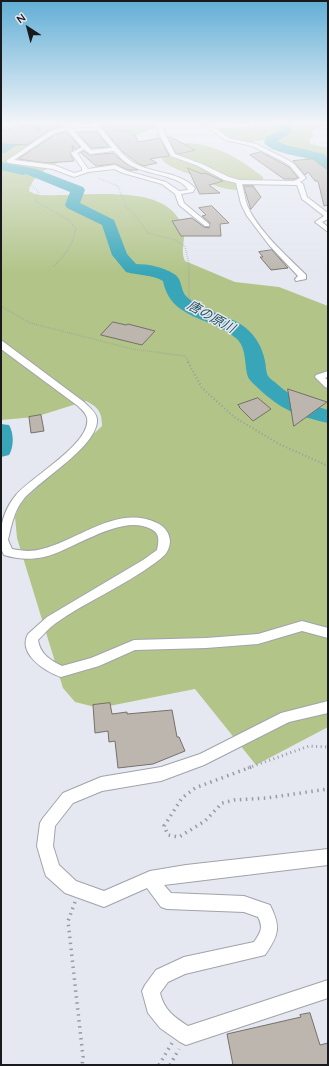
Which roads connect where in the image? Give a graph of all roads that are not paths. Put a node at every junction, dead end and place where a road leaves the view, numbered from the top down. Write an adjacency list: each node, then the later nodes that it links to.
1 (131, 174): 7 (street)
2 (158, 174): 7 (street)
3 (214, 174): 5 (street)
4 (299, 174): 6 (street)
5 (239, 182): 6 (street); 11 (street)
6 (295, 183): 8 (street)
7 (178, 193): 9 (street)
8 (328, 216): 10 (street)
9 (207, 225)
10 (328, 230)
11 (299, 279)
12 (1, 342): 15 (street)
13 (328, 374): 14 (street)
14 (328, 385)
15 (328, 633)
16 (328, 707): 18 (street)
17 (328, 857): 18 (street)
18 (150, 879): 19 (street)
19 (328, 989)

